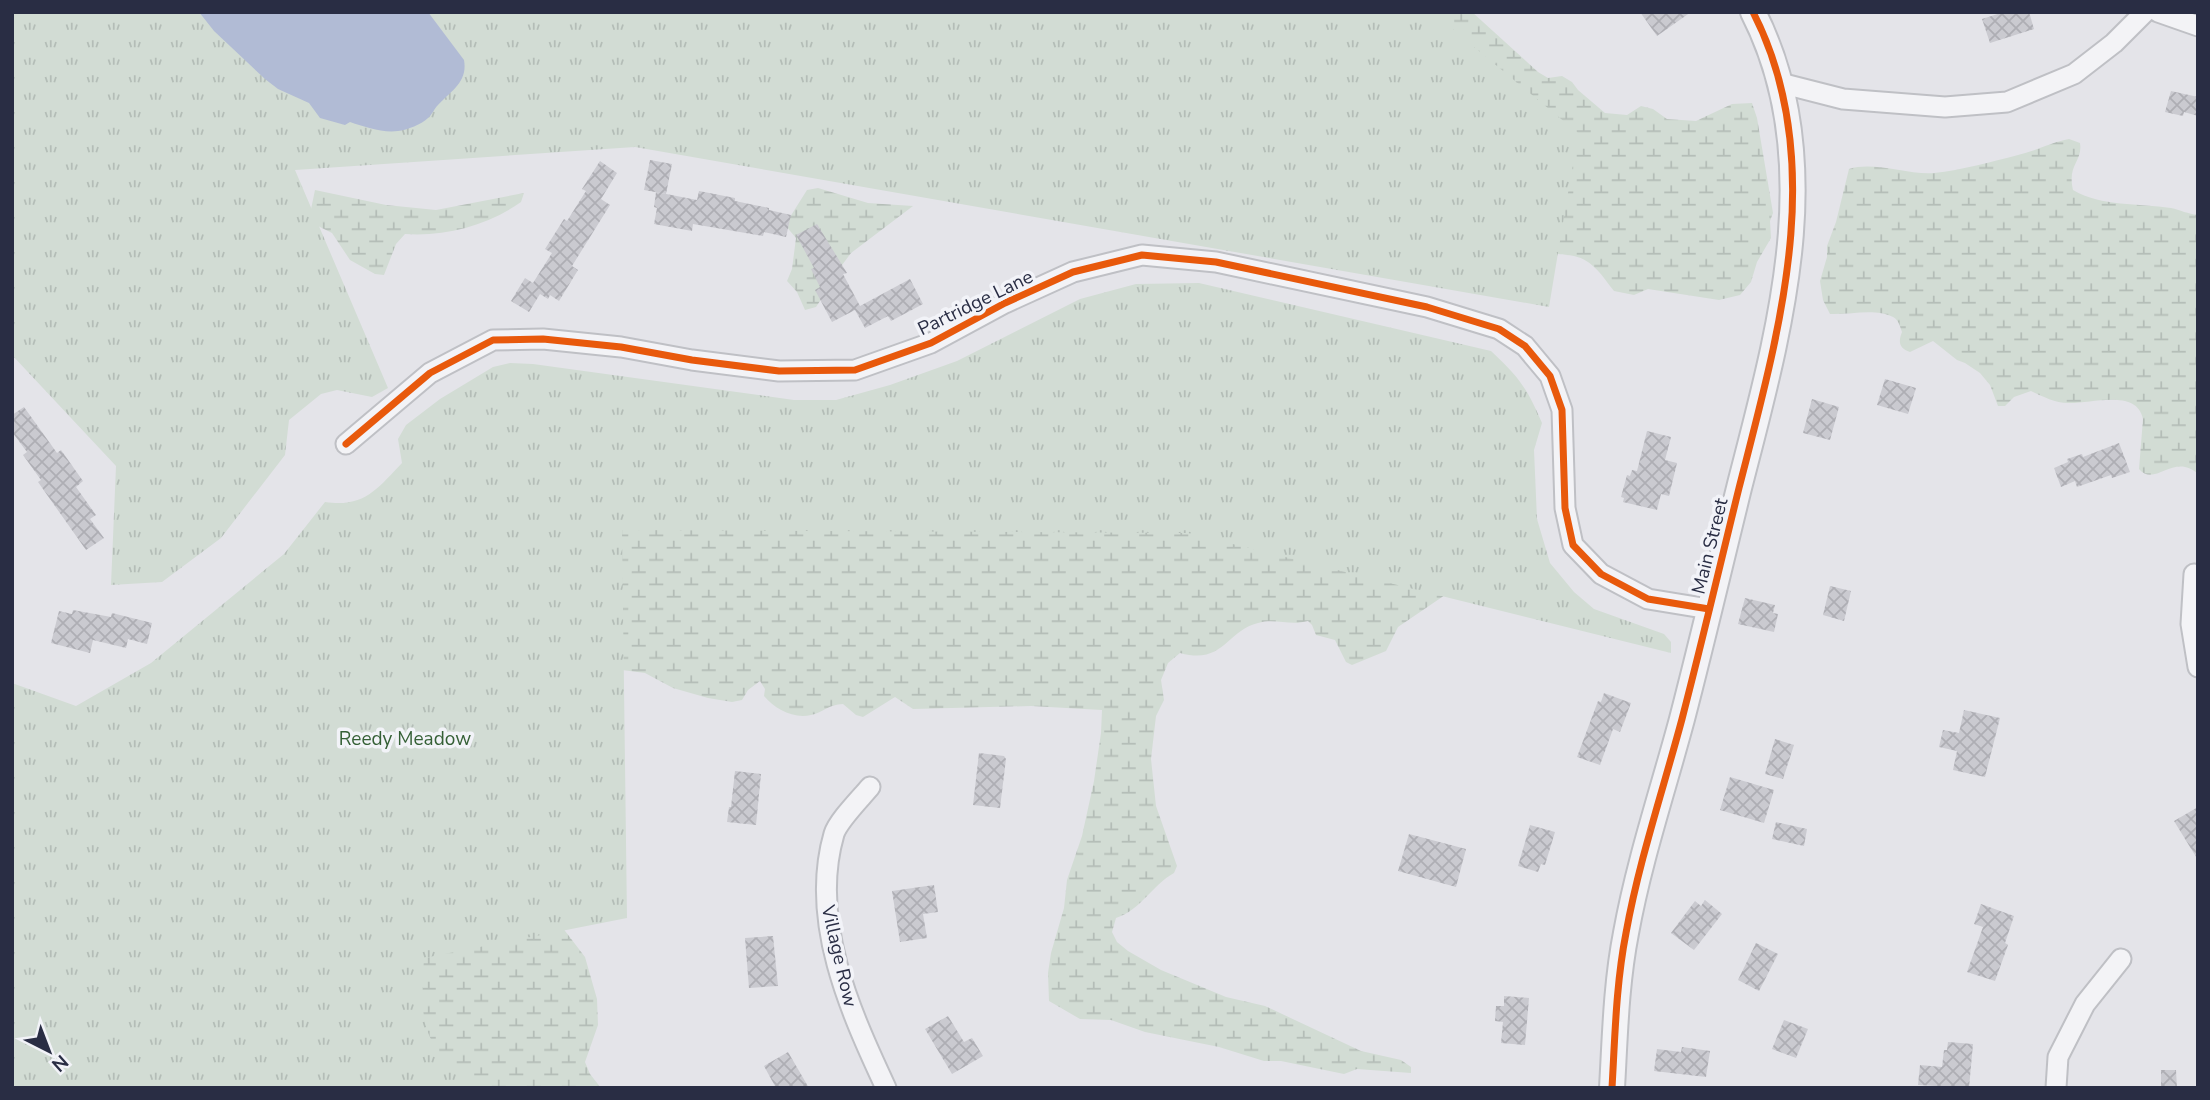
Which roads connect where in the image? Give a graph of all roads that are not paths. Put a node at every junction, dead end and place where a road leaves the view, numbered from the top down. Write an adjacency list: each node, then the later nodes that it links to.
1 (1753, 12): 5 (street, Main Street)
2 (2145, 12): 5 (street)
3 (2158, 12): 4 (street)
4 (2198, 26)
5 (1780, 83): 8 (street, Main Street)
6 (346, 444): 8 (street, Partridge Lane)
7 (2194, 574): 9 (street)
8 (1709, 609): 13 (street, Main Street)
9 (2198, 667)
10 (870, 787): 12 (street, Village Row)
11 (2121, 959): 14 (street)
12 (886, 1088)
13 (1612, 1088)
14 (2056, 1088)

